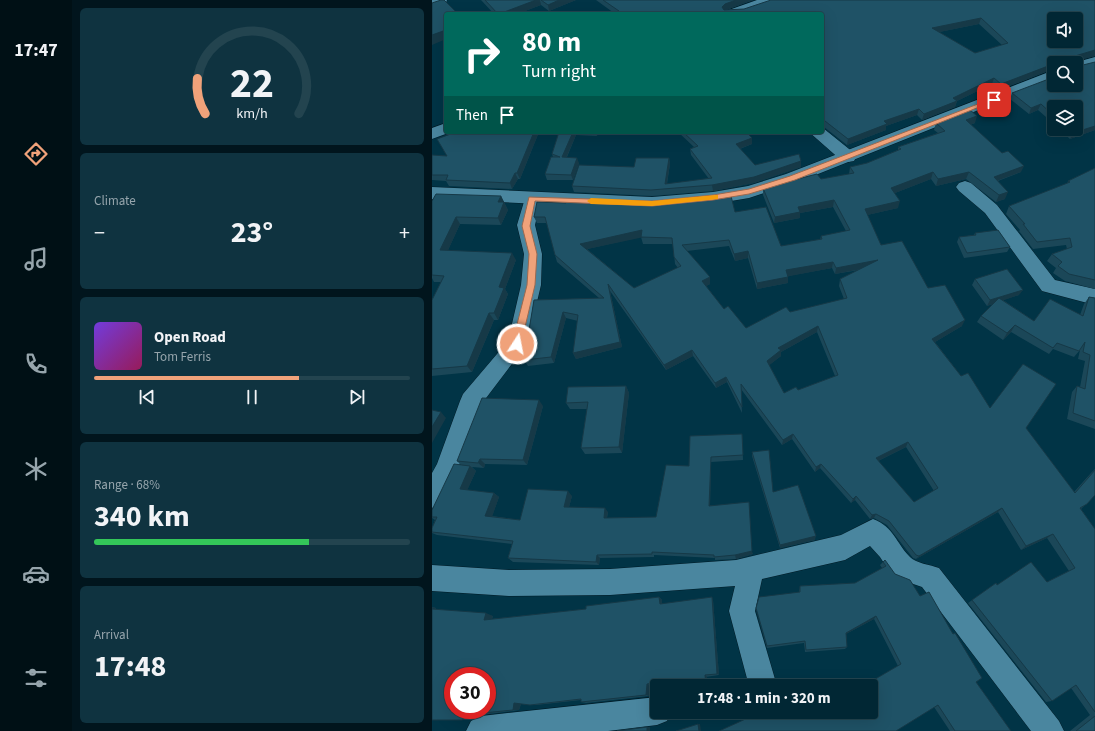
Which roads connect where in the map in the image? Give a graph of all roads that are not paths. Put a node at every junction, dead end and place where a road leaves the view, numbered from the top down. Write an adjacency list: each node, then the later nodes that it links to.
1 (440, 0): 3 (street)
2 (762, 1): 4 (street)
3 (432, 2)
4 (736, 12)
5 (1095, 61): 6 (street)
6 (1083, 65)
7 (1047, 79): 11 (street)
8 (444, 129): 9 (street)
9 (432, 134)
10 (819, 134): 11 (street)
11 (848, 157): 14 (street)
12 (965, 187): 15 (street)
13 (432, 193): 14 (street)
14 (532, 199): 16 (street)
15 (1095, 297)
16 (432, 496)
17 (752, 569): 18 (street); 19 (street); 22 (street)
18 (432, 578)
19 (760, 679)
20 (650, 712): 21 (street)
21 (481, 731)
22 (1049, 731)

